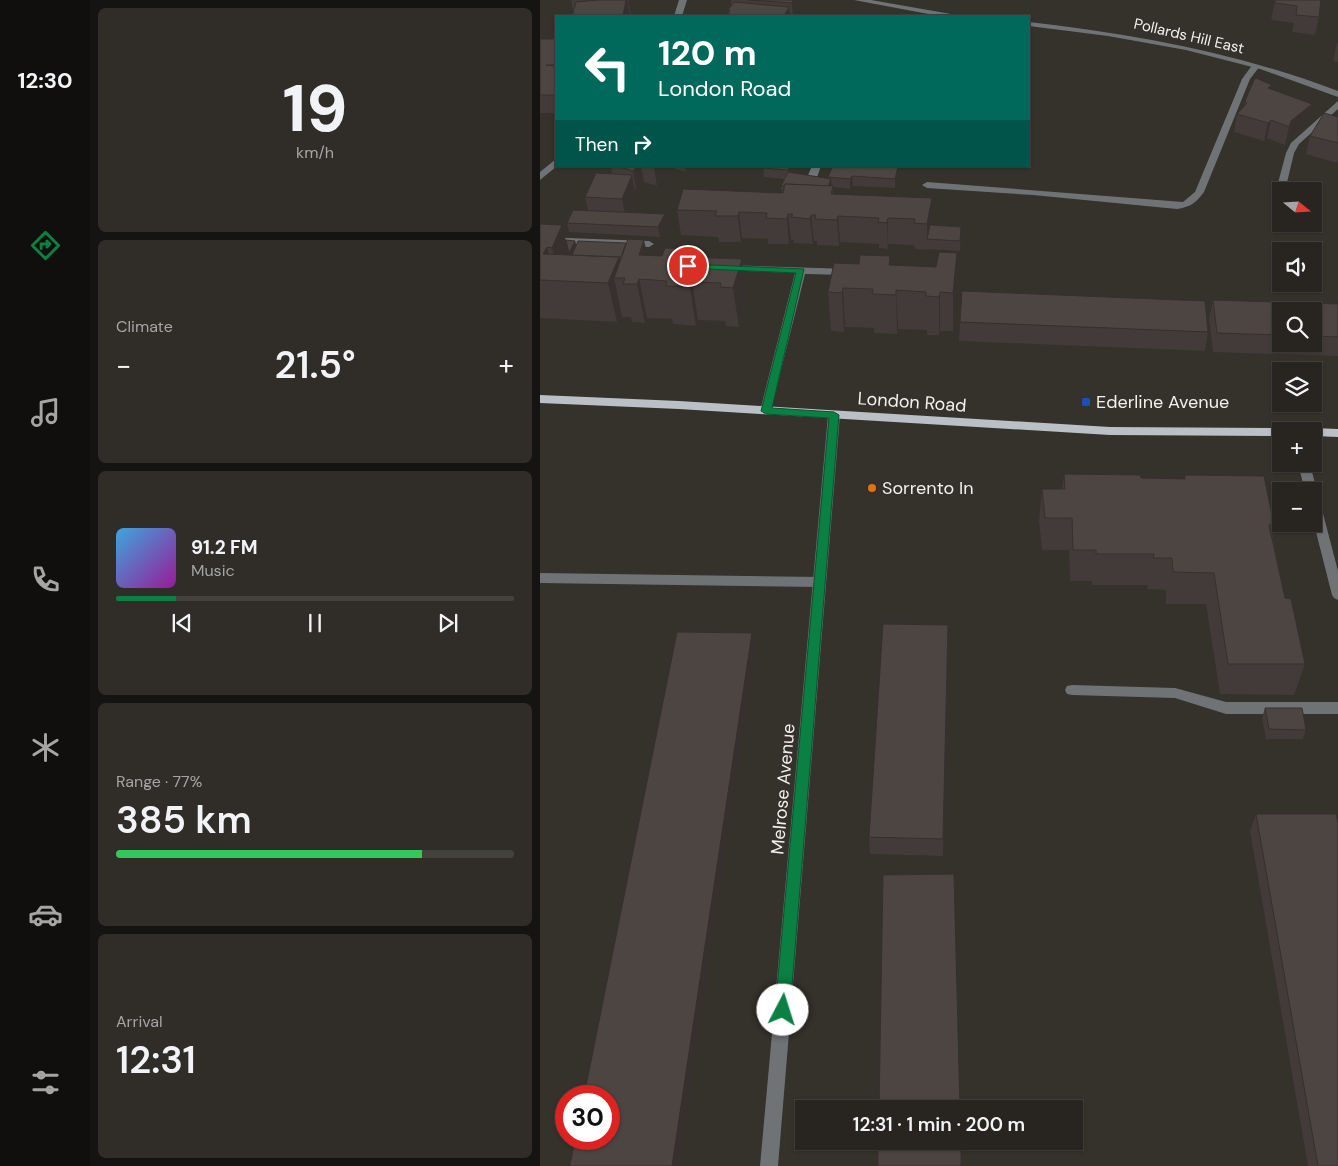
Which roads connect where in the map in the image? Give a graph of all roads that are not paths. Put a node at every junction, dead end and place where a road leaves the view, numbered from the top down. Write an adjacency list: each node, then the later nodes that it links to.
1 (683, 0): 5 (street)
2 (858, 0): 4 (street)
3 (905, 0): 4 (street)
4 (900, 9): 6 (street)
5 (678, 15)
6 (944, 15)
7 (1030, 24): 8 (street, Pollards Hill East)
8 (1256, 66): 9 (street, Pollards Hill East); 16 (street)
9 (1338, 94)
10 (1338, 104): 15 (street)
11 (555, 163): 13 (street)
12 (816, 167): 14 (street)
13 (540, 177)
14 (810, 180)
15 (1283, 182)
16 (927, 186)
17 (540, 240): 18 (street)
18 (649, 244)
19 (716, 268): 20 (street)
20 (801, 271): 21 (street); 23 (street)
21 (860, 273)
22 (540, 399): 23 (highway, London Road)
23 (766, 411): 24 (highway, London Road)
24 (834, 415): 25 (highway, London Road); 30 (street, Melrose Avenue)
25 (1272, 432)
26 (1322, 432): 27 (highway)
27 (1338, 433)
28 (1322, 532): 31 (street)
29 (540, 578): 30 (street)
30 (820, 582): 34 (street, Melrose Avenue)
31 (1338, 595)
32 (1072, 690): 33 (street)
33 (1338, 708)
34 (769, 1166)

